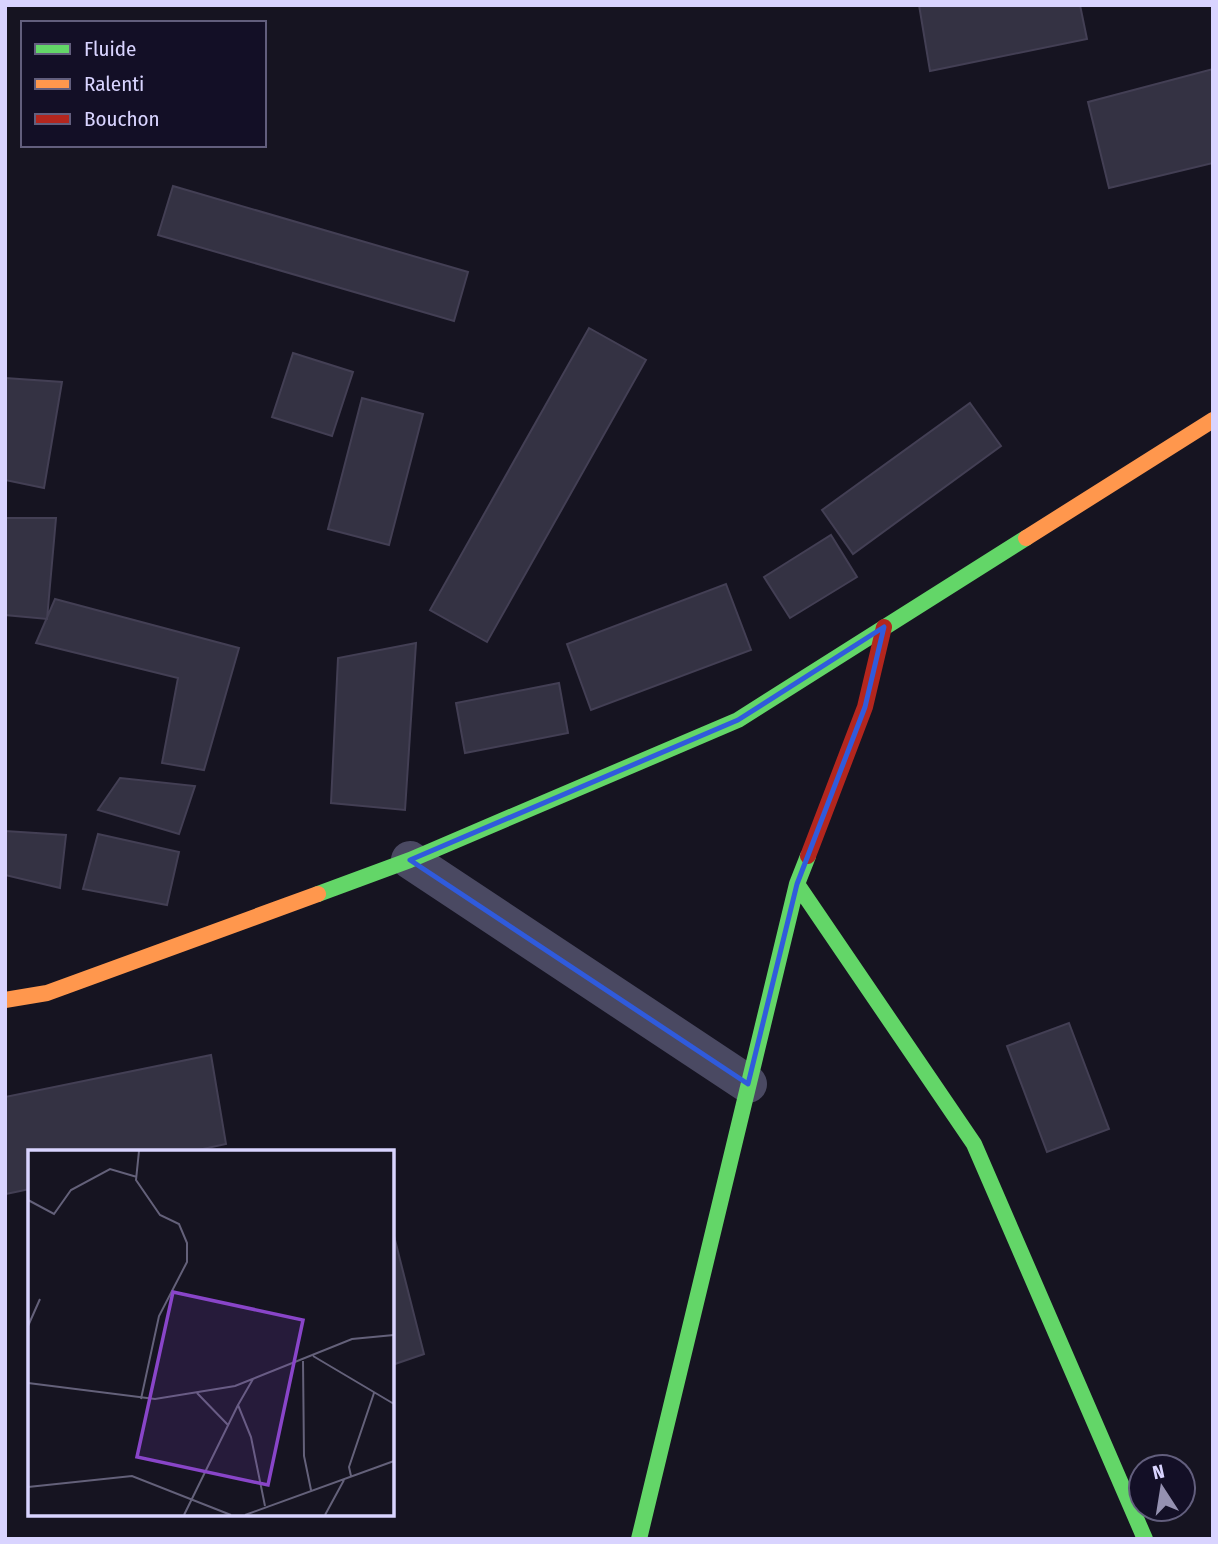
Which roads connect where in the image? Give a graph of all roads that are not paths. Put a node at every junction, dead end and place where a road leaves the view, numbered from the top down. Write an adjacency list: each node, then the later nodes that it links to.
1 (1213, 420): 2 (street)
2 (884, 627): 3 (street); 4 (street)
3 (410, 860): 5 (street); 6 (street)
4 (797, 884): 6 (street); 8 (street)
5 (5, 1000)
6 (748, 1084): 7 (street)
7 (639, 1539)
8 (1145, 1539)

